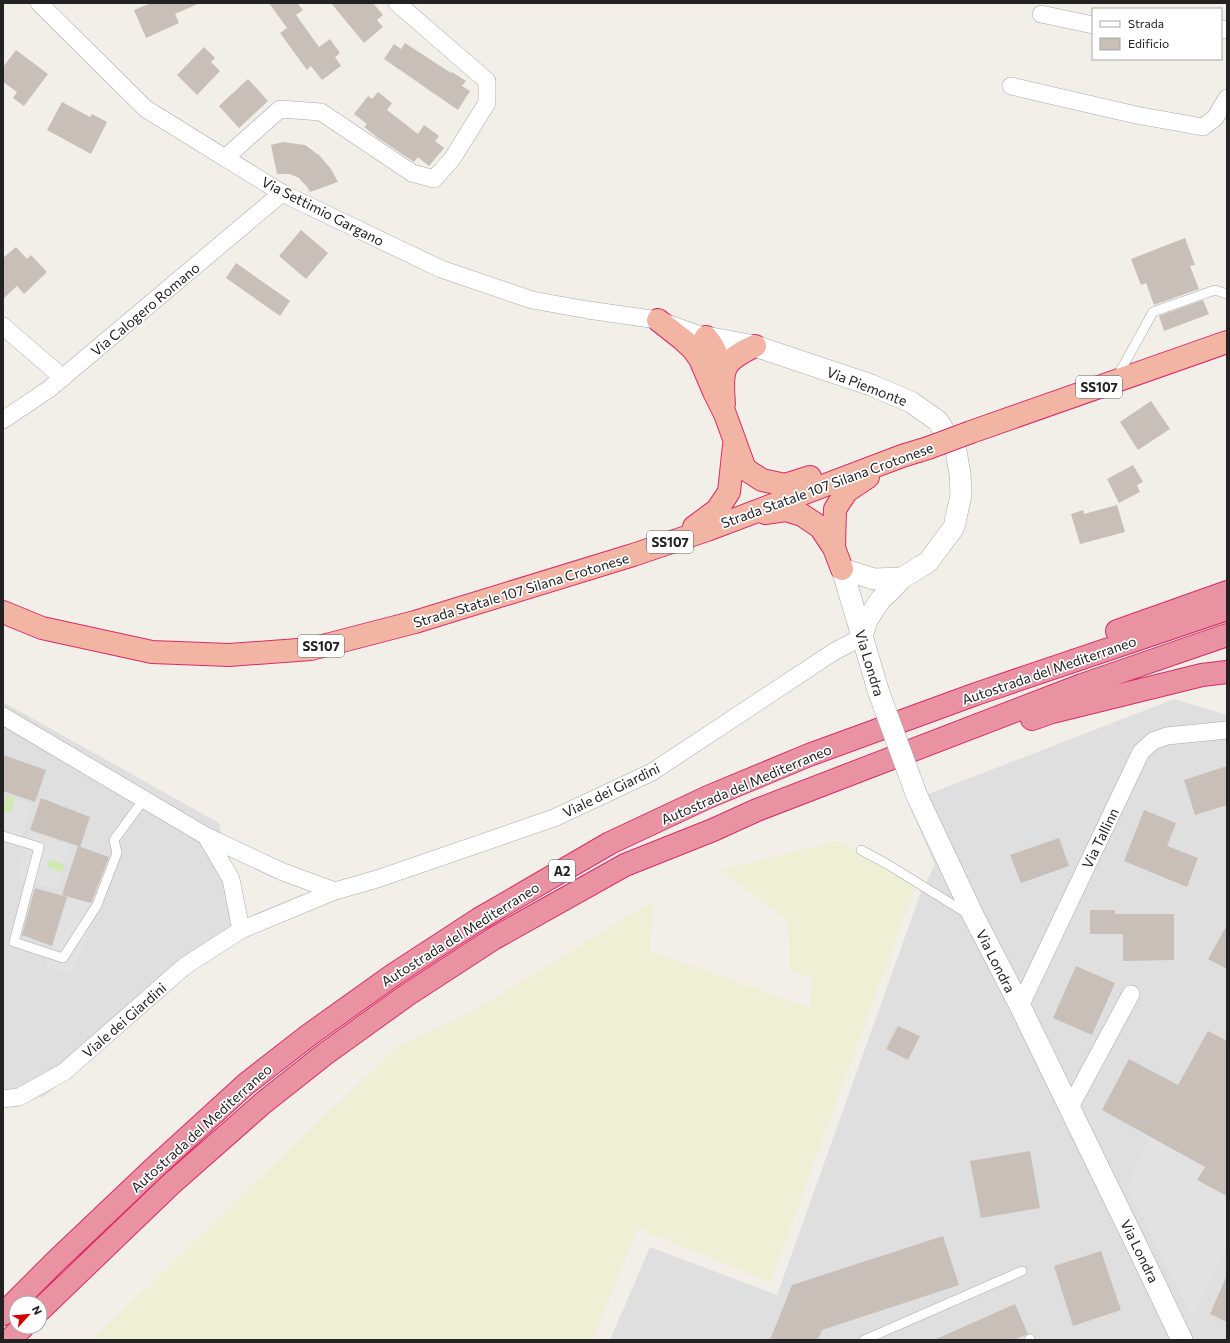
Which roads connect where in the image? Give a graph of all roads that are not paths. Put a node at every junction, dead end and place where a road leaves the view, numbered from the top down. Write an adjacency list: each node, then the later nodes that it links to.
1 (39, 3): 7 (street, Via Settimio Gargano)
2 (397, 3): 7 (street)
3 (1041, 14): 4 (street)
4 (1092, 25)
5 (1011, 86): 6 (street)
6 (1227, 98)
7 (225, 158): 8 (street, Via Settimio Gargano)
8 (282, 193): 10 (street, Via Settimio Gargano); 16 (street, Via Calogero Romano)
9 (1227, 294): 17 (lane)
10 (658, 320): 12 (street, Via Piemonte); 15 (highway)
11 (3, 326): 16 (street)
12 (706, 338): 14 (street, Via Piemonte); 15 (highway); 18 (highway)
13 (1227, 342): 17 (highway, Strada Statale 107 Silana Crotonese / SS107)
14 (755, 346): 18 (highway); 28 (street, Via Piemonte)
15 (700, 359): 19 (highway)
16 (63, 378): 20 (street, Via Calogero Romano)
17 (1114, 382): 22 (highway, Strada Statale 107 Silana Crotonese / SS107, bridge)
18 (722, 383): 19 (highway)
19 (725, 414): 21 (highway)
20 (3, 420)
21 (735, 442): 23 (highway); 26 (highway)
22 (928, 448): 23 (highway, Strada Statale 107 Silana Crotonese / SS107); 25 (highway)
23 (902, 456): 24 (highway, Strada Statale 107 Silana Crotonese / SS107)
24 (707, 530): 25 (highway); 26 (highway, Strada Statale 107 Silana Crotonese / SS107)
25 (834, 548): 27 (highway)
26 (633, 555): 34 (highway, Strada Statale 107 Silana Crotonese / SS107)
27 (842, 569): 29 (street); 31 (street, Via Londra)
28 (902, 578): 29 (street); 32 (street, Via Piemonte)
29 (874, 579): 31 (street)
30 (1227, 592): 37 (highway)
31 (850, 597): 32 (street); 36 (street, Via Londra)
32 (881, 599): 36 (street, Via Piemonte)
33 (1227, 609): 37 (highway, Autostrada del Mediterraneo / A2)
34 (3, 612)
35 (1227, 635): 42 (highway, Autostrada del Mediterraneo / A2)
36 (862, 637): 46 (street, Viale dei Giardini); 47 (street, Via Londra, bridge)
37 (1071, 661): 55 (highway, Autostrada del Mediterraneo / A2)
38 (1227, 672): 42 (highway)
39 (3, 716): 41 (street)
40 (1227, 730): 50 (street, Via Tallinn)
41 (144, 799): 43 (lane); 44 (street)
42 (757, 810): 54 (highway, Autostrada del Mediterraneo / A2)
43 (3, 836)
44 (206, 836): 46 (street); 48 (street)
45 (861, 850): 47 (lane)
46 (335, 891): 48 (street, Viale dei Giardini)
47 (974, 918): 50 (street, Via Londra)
48 (241, 930): 51 (street, Viale dei Giardini)
49 (1131, 994): 52 (street)
50 (1020, 1006): 52 (street, Via Londra)
51 (3, 1099)
52 (1069, 1109): 57 (street, Via Londra)
53 (1022, 1271): 56 (lane)
54 (48, 1302)
55 (3, 1314)
56 (864, 1340)
57 (1182, 1340)

